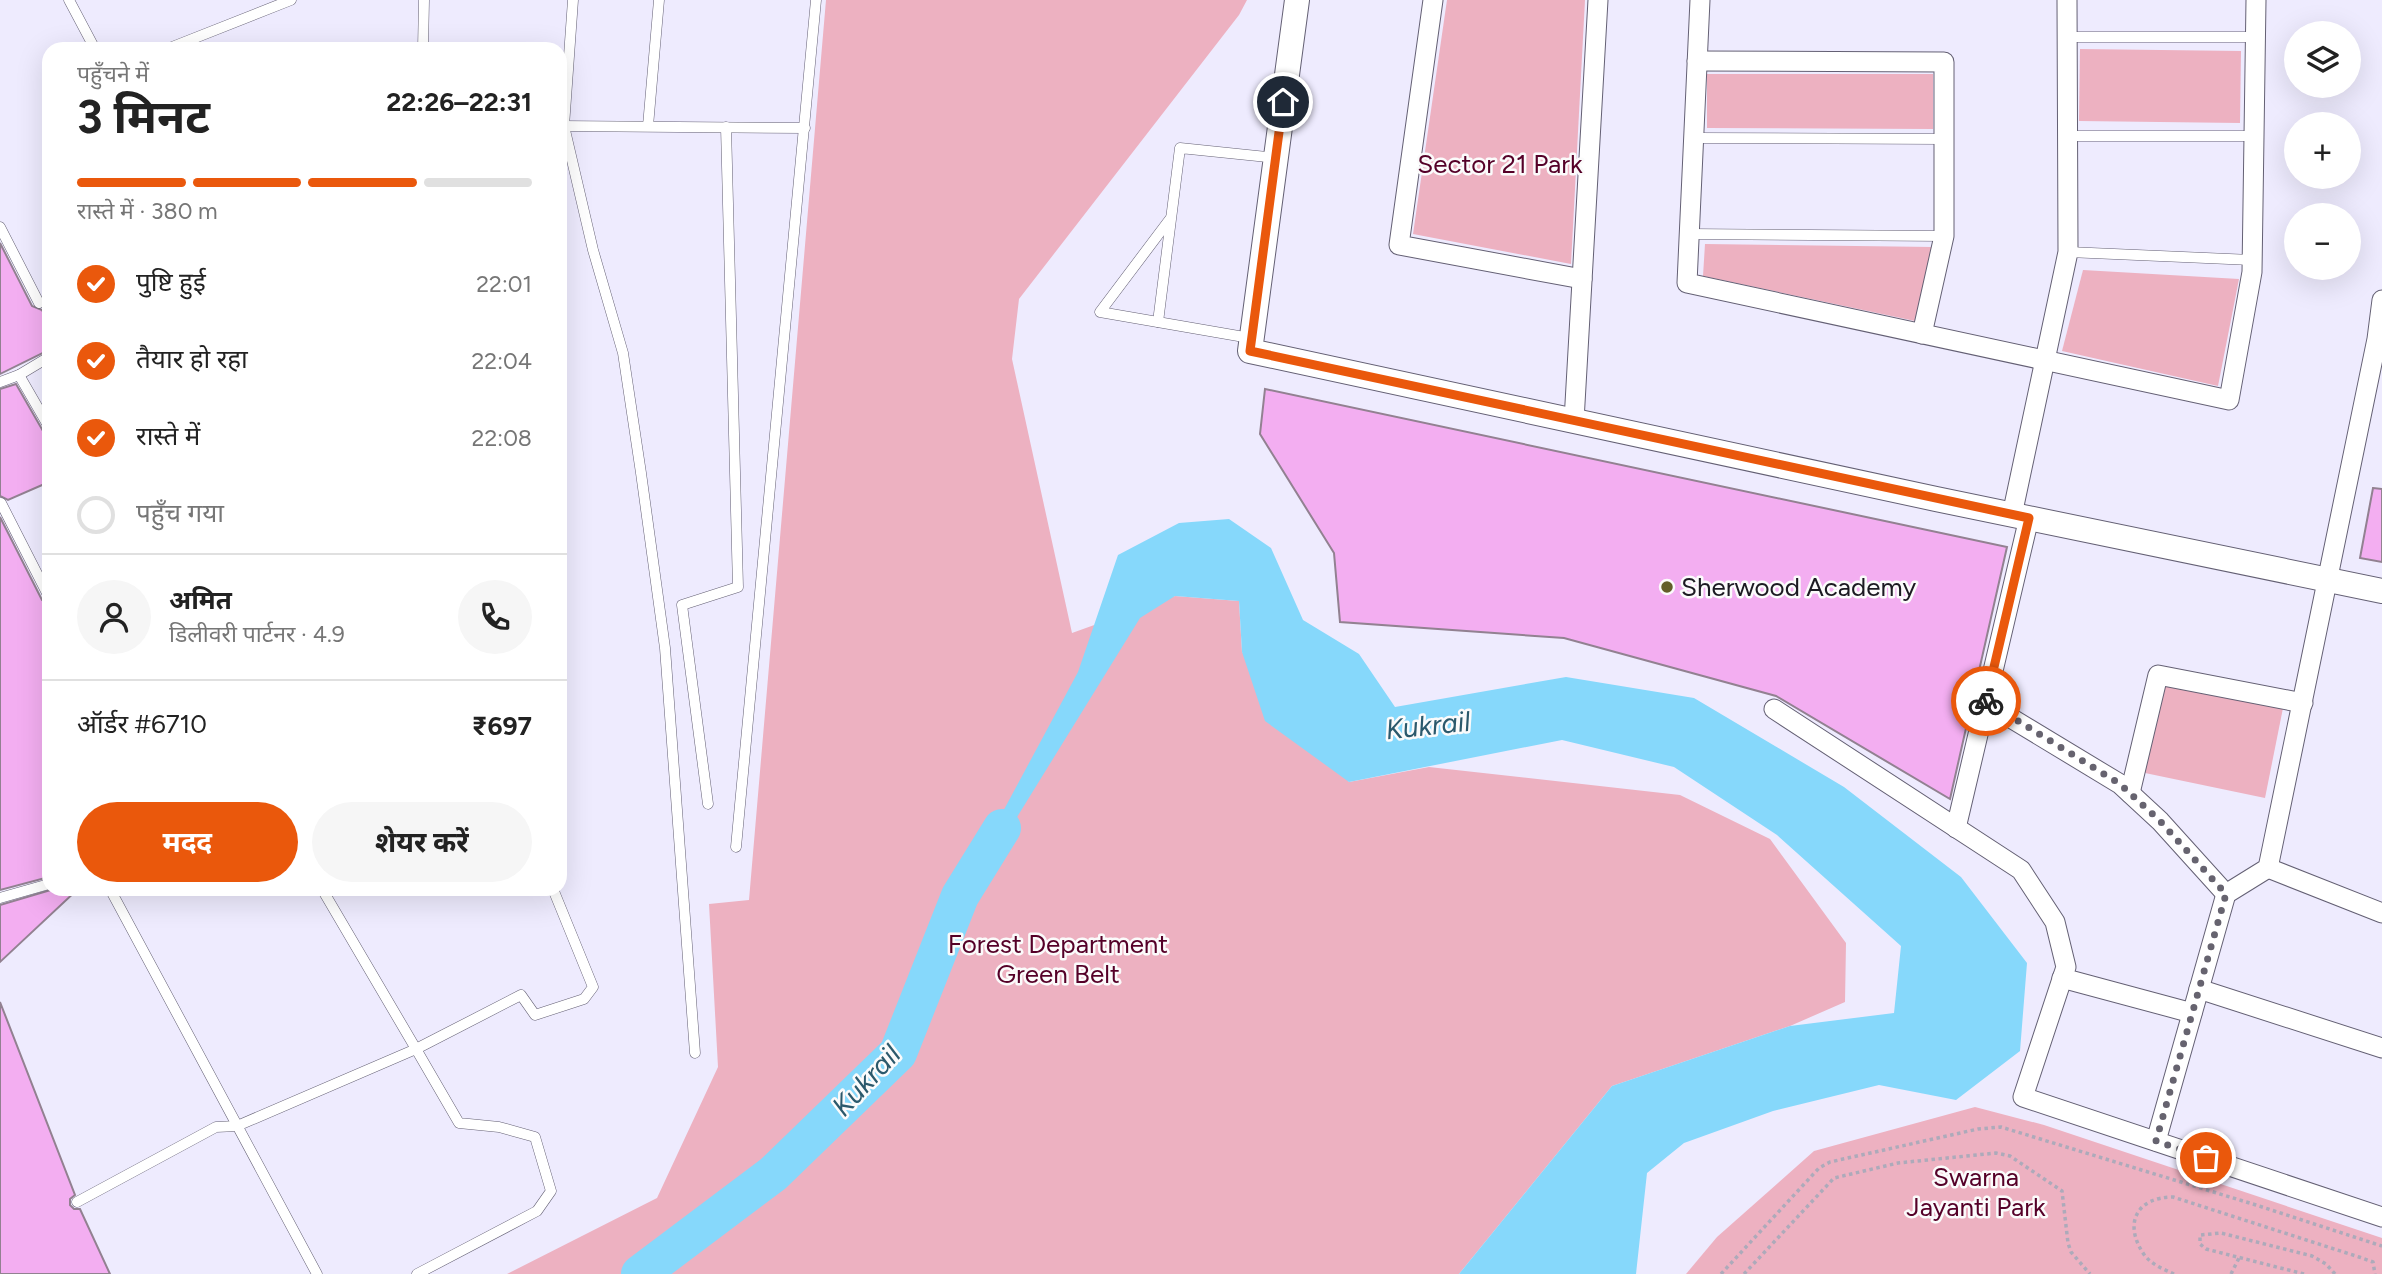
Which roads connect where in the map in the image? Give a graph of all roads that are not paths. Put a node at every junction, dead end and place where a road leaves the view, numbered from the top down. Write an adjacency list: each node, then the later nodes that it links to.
1 (69, 0): 15 (lane)
2 (291, 0): 16 (lane)
3 (425, 0): 17 (lane)
4 (573, 0): 19 (lane)
5 (659, 0): 21 (lane)
6 (816, 0): 23 (lane)
7 (1297, 0): 29 (street)
8 (1433, 0): 36 (street)
9 (1598, 0): 36 (street)
10 (1700, 0): 18 (street)
11 (2067, 0): 13 (street)
12 (2256, 0): 14 (street)
13 (2067, 37): 14 (lane); 24 (street)
14 (2255, 37): 25 (street)
15 (91, 42)
16 (185, 42)
17 (423, 42)
18 (1697, 61): 26 (street); 27 (street)
19 (567, 69)
20 (567, 126): 21 (lane)
21 (648, 126): 22 (lane)
22 (726, 127): 23 (lane); 57 (lane)
23 (805, 128): 59 (lane)
24 (2068, 136): 25 (lane); 34 (street)
25 (2254, 136): 35 (street)
26 (1694, 138): 27 (lane); 32 (street)
27 (1944, 139): 33 (street)
28 (567, 146): 73 (lane)
29 (1276, 158): 30 (lane); 41 (street)
30 (1170, 218): 39 (lane); 39 (lane)
31 (0, 227): 38 (lane)
32 (1689, 234): 33 (lane); 40 (street)
33 (1944, 236): 40 (street)
34 (2068, 252): 35 (lane); 42 (street)
35 (2252, 260): 42 (street)
36 (1583, 279): 47 (street)
37 (2382, 300): 50 (street)
38 (39, 303)
39 (1158, 323): 41 (lane)
40 (1922, 334): 42 (street)
41 (1252, 338): 47 (street)
42 (2045, 360): 49 (street)
43 (42, 361): 44 (lane)
44 (19, 375): 45 (lane); 46 (lane)
45 (0, 382)
46 (42, 415)
47 (1574, 421): 49 (street)
48 (1, 503): 51 (lane)
49 (2021, 516): 50 (street); 53 (street)
50 (2328, 580): 52 (street); 54 (street)
51 (42, 583)
52 (2382, 591)
53 (1986, 703): 56 (street); 58 (street)
54 (2303, 703): 56 (street); 60 (street)
55 (1774, 709): 58 (street)
56 (2130, 793): 62 (street)
57 (708, 804)
58 (1956, 828): 68 (street)
59 (736, 847)
60 (2268, 868): 62 (street); 67 (street)
61 (42, 886): 66 (lane)
62 (2226, 894): 69 (street)
63 (114, 896): 74 (lane)
64 (326, 896): 72 (lane)
65 (556, 896): 72 (lane)
66 (0, 898)
67 (2382, 911)
68 (2063, 978): 70 (street); 75 (street)
69 (2199, 989): 70 (street); 71 (street)
70 (2192, 1013): 75 (street)
71 (2382, 1048)
72 (416, 1049): 74 (lane); 79 (lane)
73 (695, 1054)
74 (237, 1126): 76 (lane); 78 (lane)
75 (2156, 1141): 77 (street)
76 (77, 1202)
77 (2382, 1217)
78 (317, 1274)
79 (417, 1274)

